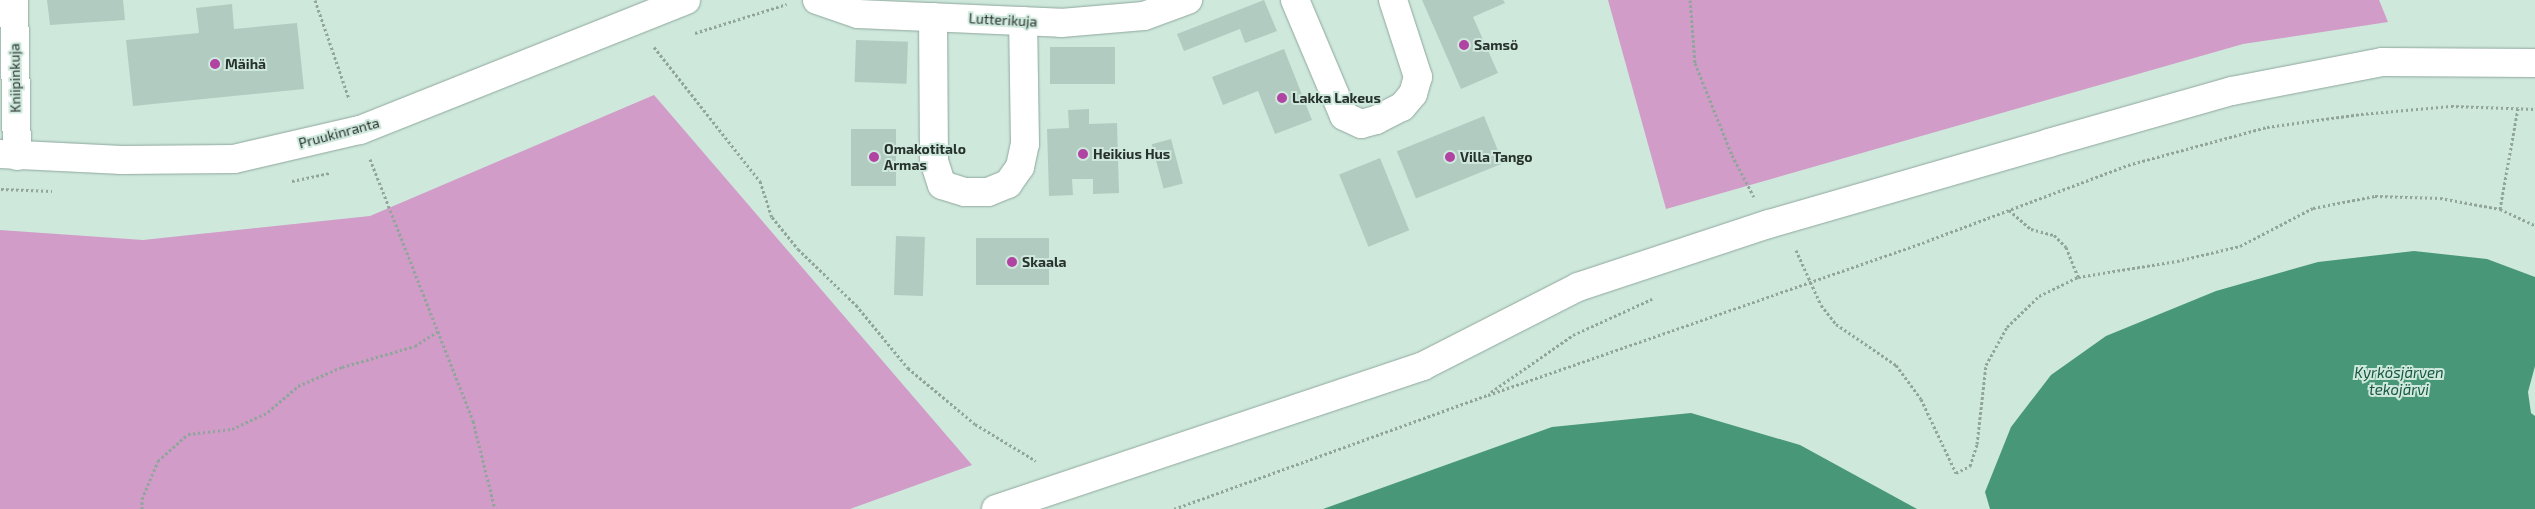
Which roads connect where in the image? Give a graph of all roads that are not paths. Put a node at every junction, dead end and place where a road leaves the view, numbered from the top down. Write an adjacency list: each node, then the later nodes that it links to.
1 (14, 0): 10 (street, Kniipinkuja)
2 (686, 0): 10 (street, Pruukinranta)
3 (817, 0): 7 (street, Lutterikuja)
4 (1188, 0): 8 (street, Lutterikuja)
5 (1295, 0): 6 (street)
6 (1392, 0)
7 (933, 17): 8 (street, Lutterikuja); 8 (street)
8 (1023, 21)
9 (2535, 63): 11 (street)
10 (9, 155)
11 (996, 509)

